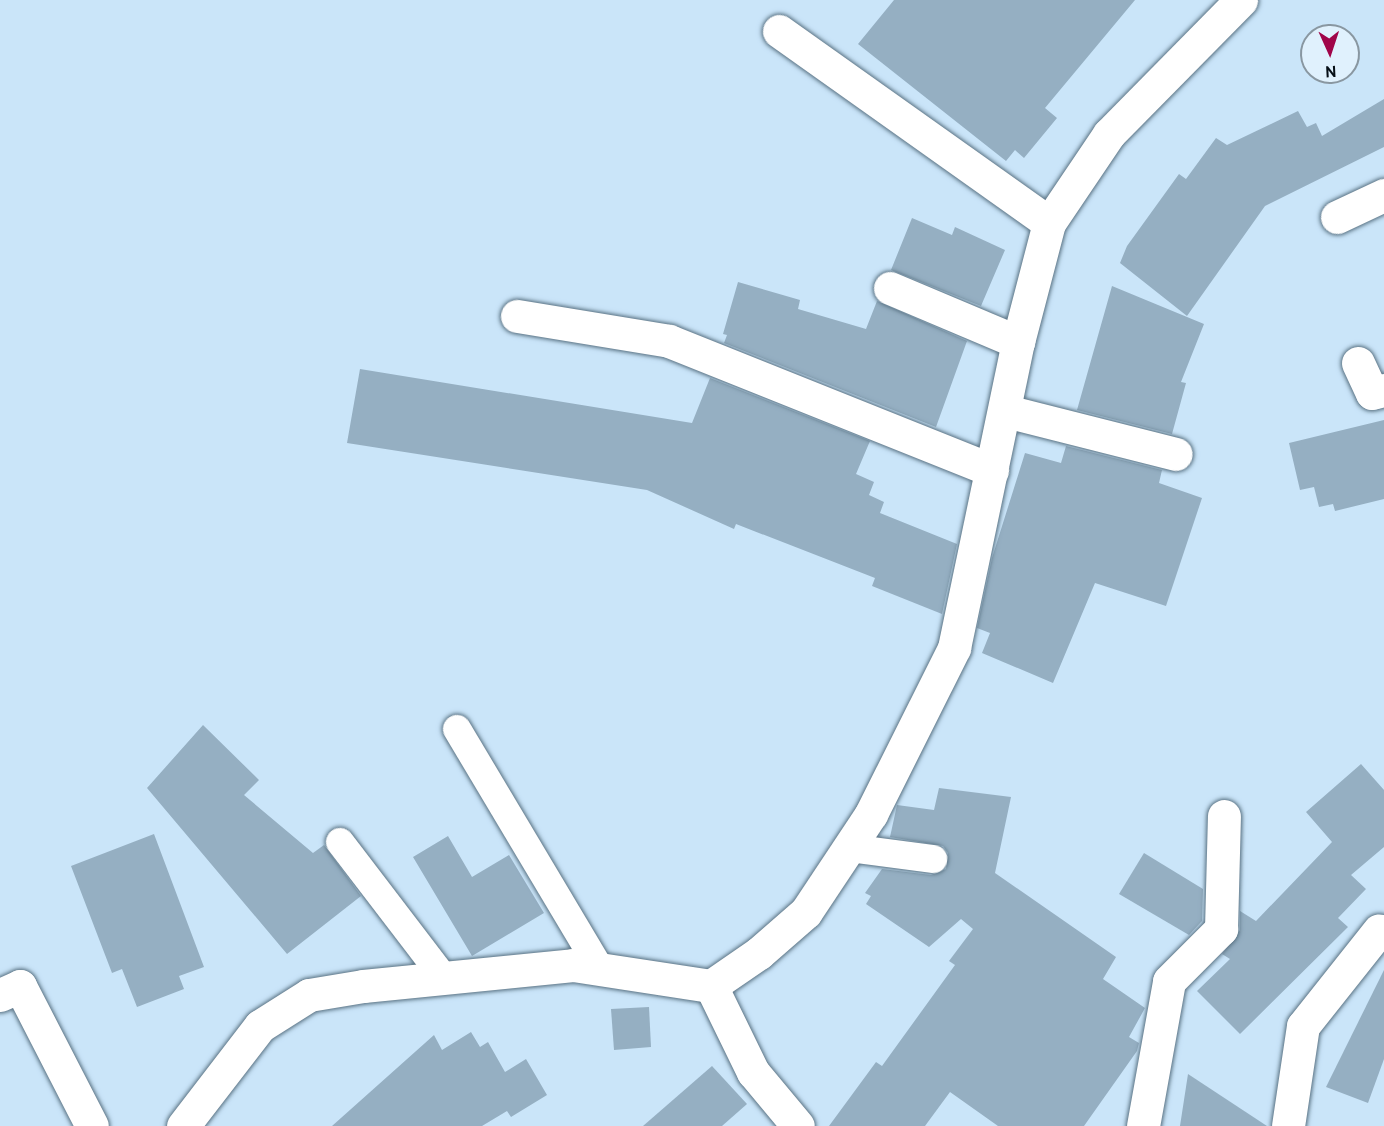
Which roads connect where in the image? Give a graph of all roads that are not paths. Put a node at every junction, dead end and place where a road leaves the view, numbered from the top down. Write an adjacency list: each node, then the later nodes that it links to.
1 (1241, 0): 5 (street)
2 (778, 31): 5 (street)
3 (1384, 195): 4 (street)
4 (1337, 217)
5 (1049, 223): 8 (street)
6 (890, 288): 8 (street)
7 (517, 316): 13 (street)
8 (1018, 342): 11 (street)
9 (1358, 363): 10 (street)
10 (1384, 390)
11 (1006, 411): 12 (street); 13 (street)
12 (1176, 454)
13 (992, 470): 17 (street)
14 (457, 729): 20 (lane)
15 (1224, 816): 27 (street)
16 (340, 842): 21 (lane)
17 (849, 848): 18 (lane); 22 (street)
18 (933, 859)
19 (1379, 930): 28 (street)
20 (600, 969): 21 (street); 22 (street)
21 (444, 978): 25 (street)
22 (711, 986): 26 (street)
23 (0, 995): 24 (street)
24 (92, 1126)
25 (183, 1126)
26 (798, 1126)
27 (1143, 1126)
28 (1288, 1126)

